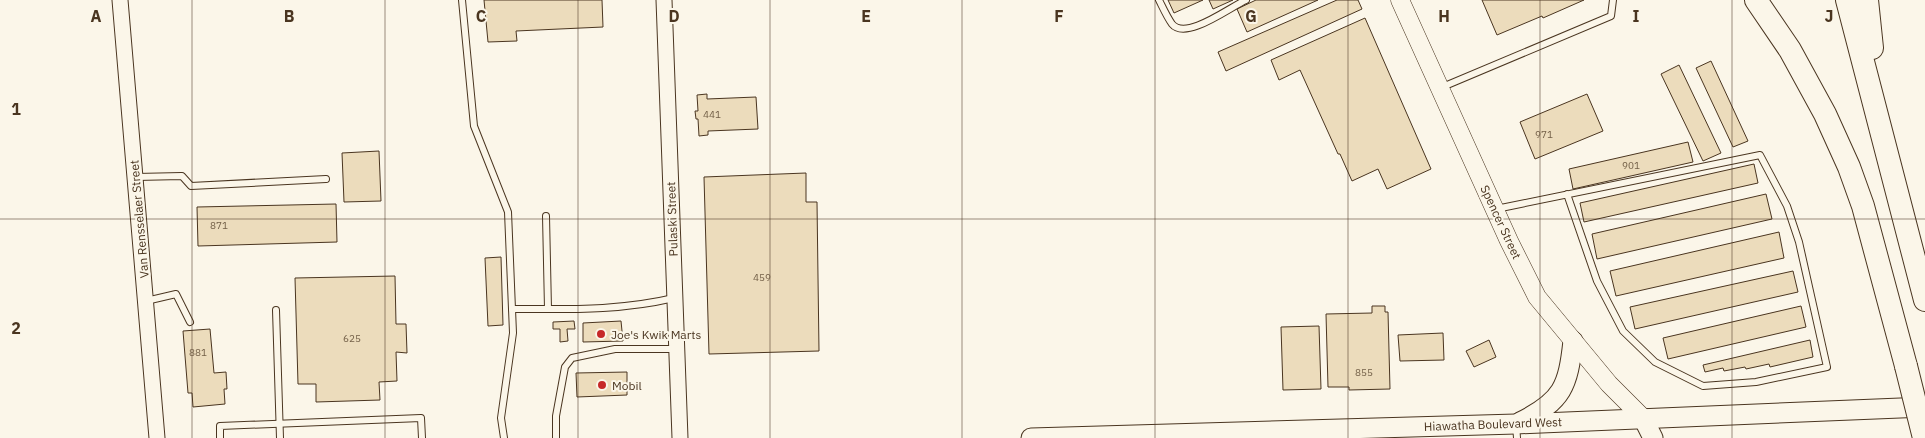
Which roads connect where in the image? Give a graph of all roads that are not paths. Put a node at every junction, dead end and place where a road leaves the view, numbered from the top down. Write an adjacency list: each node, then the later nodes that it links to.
1 (120, 0): 13 (street, Van Rensselaer Street)
2 (462, 0): 21 (lane)
3 (664, 0): 18 (street, Pulaski Street)
4 (1159, 0): 5 (lane)
5 (1246, 0)
6 (1400, 0): 11 (main road, Spencer Street)
7 (1613, 0): 11 (lane)
8 (1756, 0): 40 (highway, bridge)
9 (1847, 0): 12 (highway)
10 (1867, 0): 12 (highway)
11 (1440, 88): 16 (main road, Spencer Street)
12 (1879, 121): 19 (highway)
13 (136, 177): 14 (lane); 20 (street, Van Rensselaer Street)
14 (326, 179)
15 (1567, 194): 15 (lane); 16 (lane)
16 (1494, 209): 25 (main road, Spencer Street)
17 (546, 216): 22 (lane)
18 (676, 297): 22 (lane); 26 (street, Pulaski Street)
19 (1925, 300)
20 (146, 301): 24 (lane); 31 (street, Van Rensselaer Street)
21 (512, 309): 22 (lane); 35 (lane)
22 (548, 309)
23 (276, 310): 29 (lane)
24 (190, 322)
25 (1573, 341): 28 (main road, Spencer Street); 30 (main road)
26 (678, 349): 36 (lane); 37 (street, Pulaski Street)
27 (1925, 408): 28 (main road, Hiawatha Boulevard West)
28 (1643, 418): 30 (main road, Hiawatha Boulevard West); 39 (main road)
29 (279, 423): 32 (lane); 33 (lane); 34 (lane)
30 (1516, 431): 38 (main road, Hiawatha Boulevard West)
31 (157, 438)
32 (220, 438)
33 (280, 438)
34 (422, 438)
35 (504, 438)
36 (556, 438)
37 (680, 438)
38 (1031, 438)
39 (1653, 438)
40 (1924, 438)

